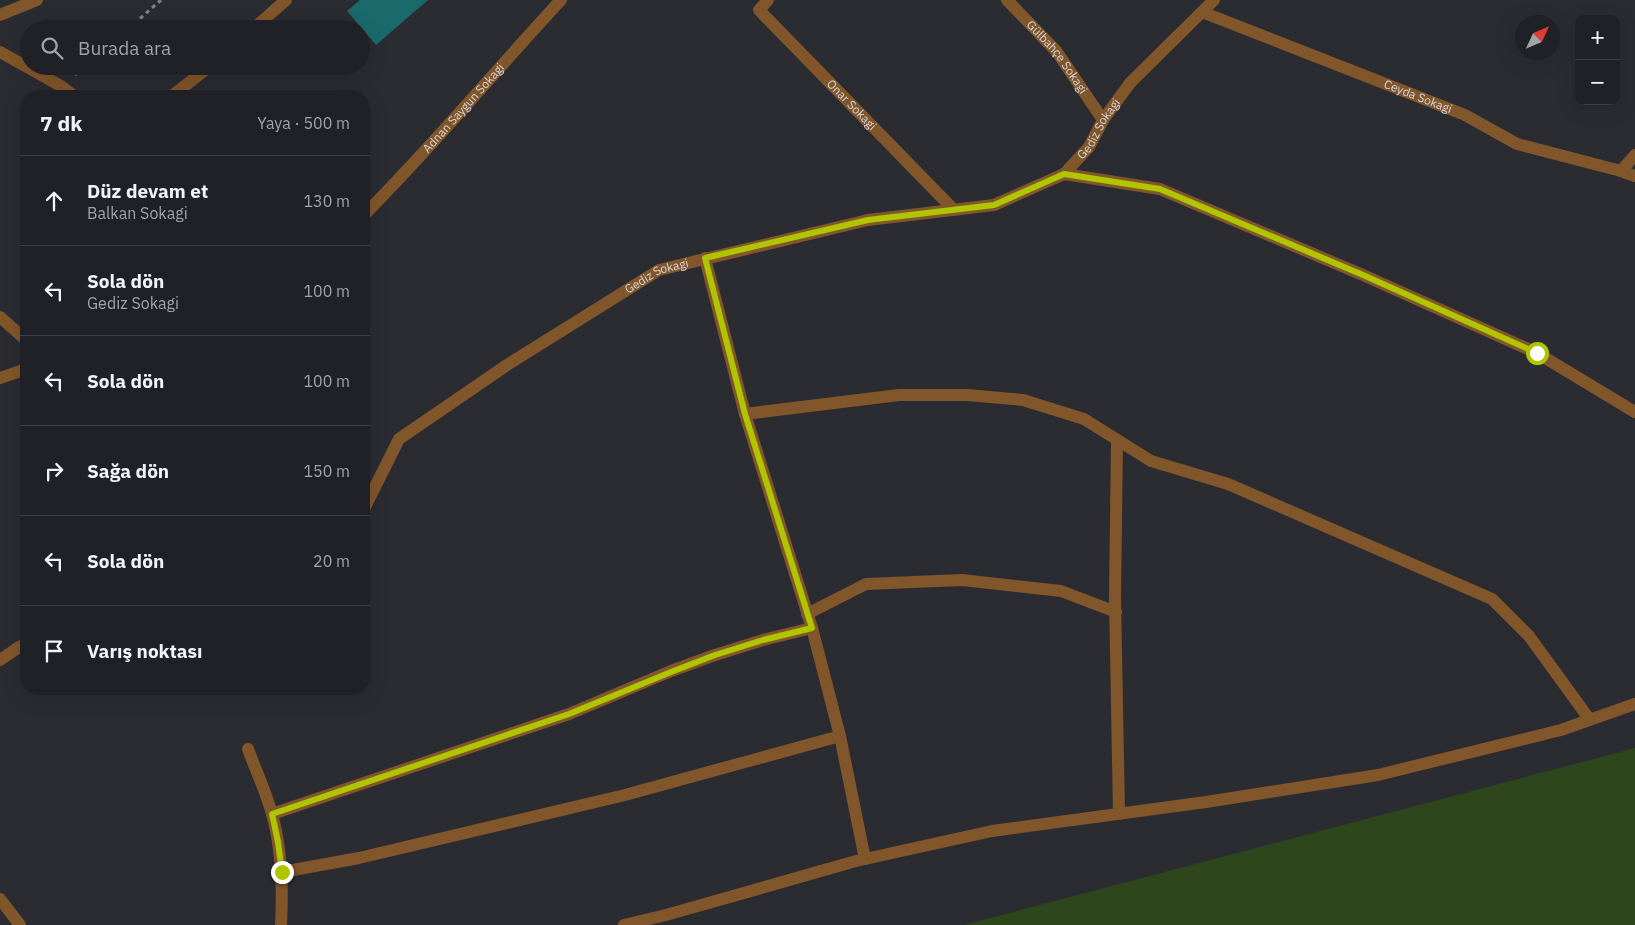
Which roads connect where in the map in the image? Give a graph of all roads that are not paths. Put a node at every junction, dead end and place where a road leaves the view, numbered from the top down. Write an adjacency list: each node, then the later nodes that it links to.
1 (37, 0): 8 (street)
2 (286, 0): 9 (street)
3 (561, 0): 21 (street, Adnan Saygun Sokagi)
4 (768, 0): 22 (street, Onar Sokagi)
5 (1007, 0): 16 (street, Gülbahçe Sokagi)
6 (1214, 0): 7 (street, Gediz Sokagi)
7 (1202, 12): 16 (street, Gediz Sokagi); 18 (street, Ceyda Sokagi)
8 (0, 15)
9 (263, 20)
10 (0, 52): 11 (street)
11 (20, 63)
12 (41, 75): 14 (street)
13 (199, 75): 15 (street)
14 (66, 90)
15 (180, 90)
16 (1103, 120): 19 (street, Gediz Sokagi)
17 (1635, 155): 18 (street)
18 (1621, 171): 20 (street, Ceyda Sokagi)
19 (1064, 174): 22 (street, Gediz Sokagi); 28 (street)
20 (1635, 176)
21 (370, 209)
22 (954, 210): 23 (street, Gediz Sokagi)
23 (705, 258): 29 (street); 31 (street, Gediz Sokagi)
24 (0, 317): 25 (street)
25 (20, 335)
26 (20, 370): 27 (street)
27 (0, 378)
28 (1635, 412)
29 (745, 414): 30 (street); 33 (street)
30 (1117, 440): 32 (street); 38 (street)
31 (370, 497)
32 (1116, 612): 33 (street); 42 (street)
33 (808, 614): 34 (street)
34 (812, 628): 39 (street); 41 (street)
35 (20, 647): 36 (street)
36 (0, 660)
37 (1635, 704): 38 (street)
38 (1590, 720): 42 (street)
39 (840, 736): 43 (street); 44 (street)
40 (248, 749): 41 (street)
41 (272, 814): 44 (street)
42 (1119, 814): 43 (street)
43 (865, 859): 48 (street)
44 (282, 872): 47 (street)
45 (0, 898): 46 (street)
46 (20, 925)
47 (281, 925)
48 (624, 925)

